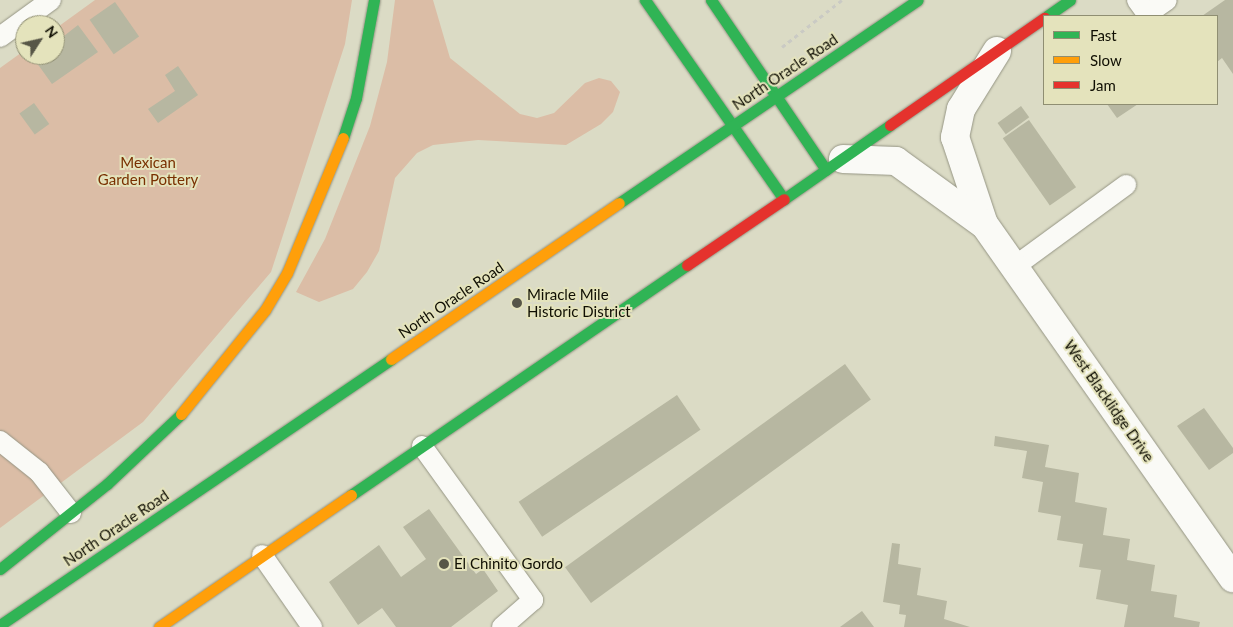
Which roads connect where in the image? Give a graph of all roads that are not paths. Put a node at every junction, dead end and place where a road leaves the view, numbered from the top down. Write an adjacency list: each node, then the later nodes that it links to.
1 (51, 0): 11 (lane)
2 (374, 0): 22 (main road)
3 (645, 0): 14 (main road)
4 (711, 0): 13 (main road)
5 (918, 0): 13 (main road, North Oracle Road)
6 (1070, 0): 9 (main road)
7 (1137, 0): 8 (lane)
8 (1167, 0)
9 (1049, 15)
10 (1043, 19): 12 (main road)
11 (0, 37)
12 (996, 51): 15 (main road); 18 (street)
13 (776, 96): 14 (main road, North Oracle Road); 15 (main road)
14 (733, 126): 17 (main road); 26 (main road, North Oracle Road)
15 (834, 165): 17 (main road); 18 (street)
16 (1126, 185): 19 (lane)
17 (784, 199): 21 (main road)
18 (984, 224): 19 (street, West Blacklidge Drive)
19 (1014, 268): 25 (street, West Blacklidge Drive)
20 (0, 441): 22 (lane)
21 (422, 446): 23 (main road); 29 (lane)
22 (71, 513): 24 (main road)
23 (262, 556): 27 (main road); 28 (lane)
24 (0, 569)
25 (1233, 578)
26 (0, 625)
27 (159, 627)
28 (312, 627)
29 (502, 627)

